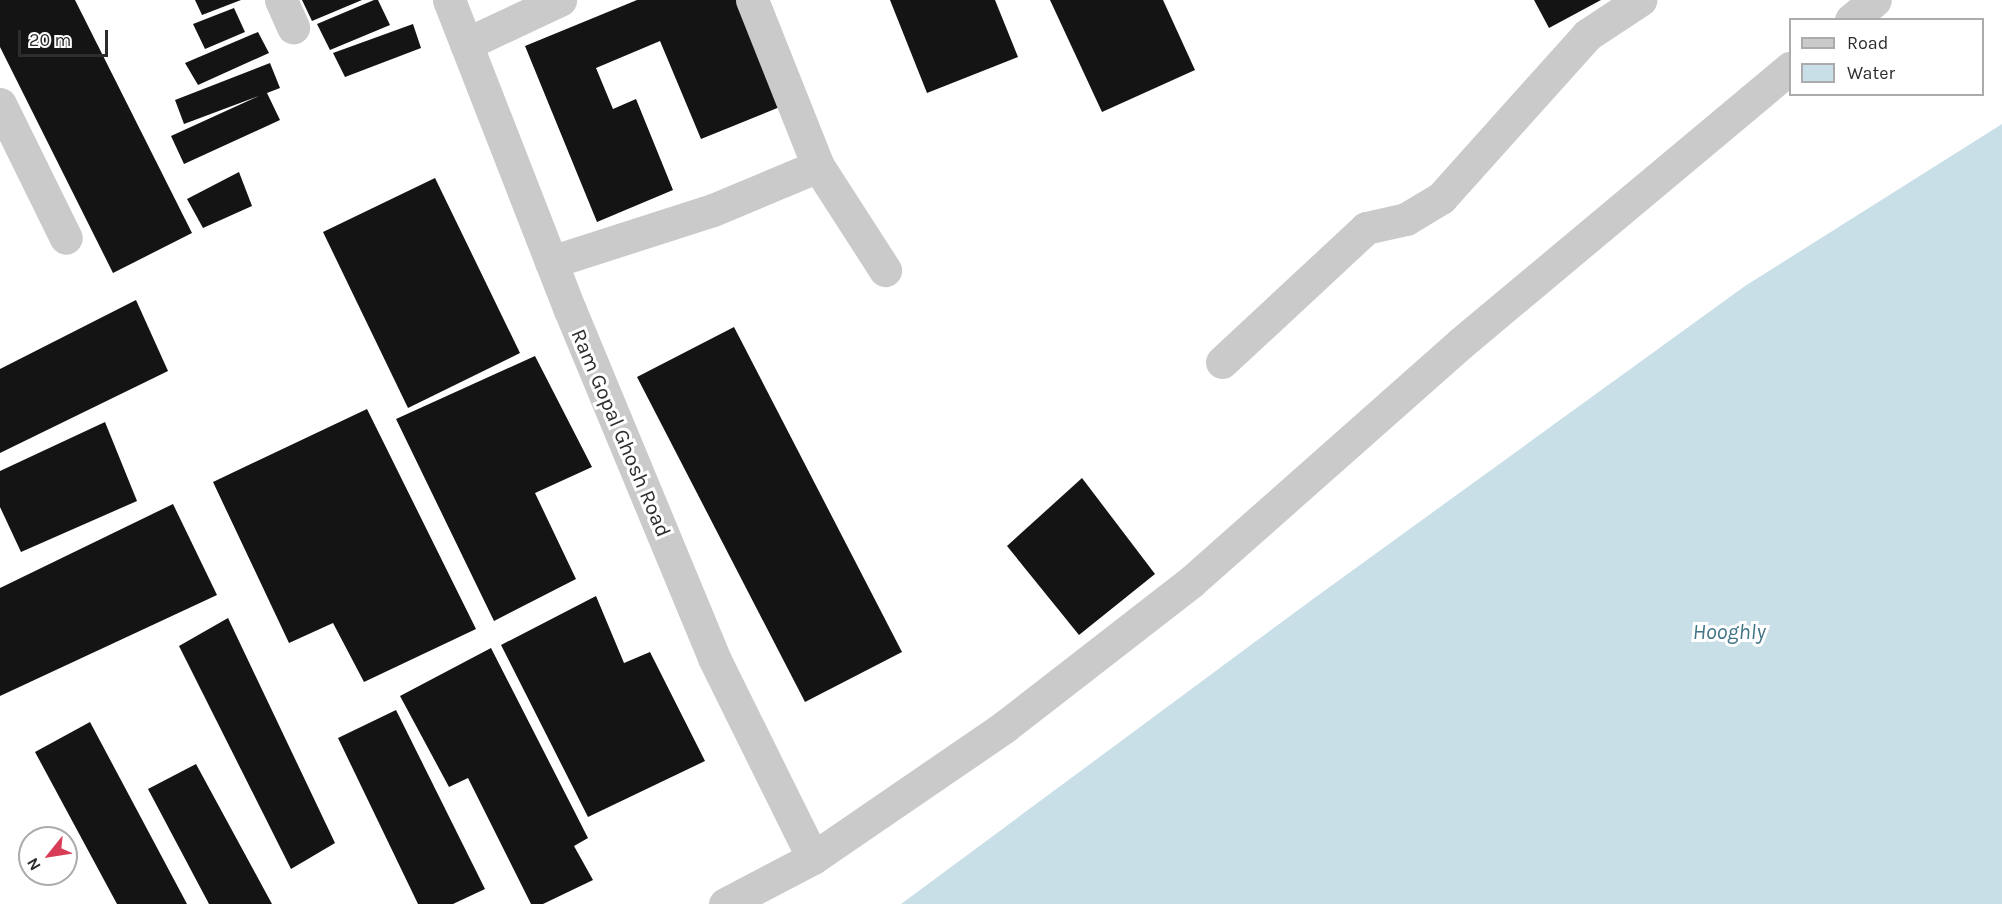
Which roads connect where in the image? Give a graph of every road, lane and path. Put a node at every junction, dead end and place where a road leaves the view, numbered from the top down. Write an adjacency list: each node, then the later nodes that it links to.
1 (449, 0): 7 (street, Ram Gopal Ghosh Road)
2 (560, 0): 7 (street)
3 (752, 0): 10 (street)
4 (1640, 0): 14 (street)
5 (1875, 0): 6 (street)
6 (1853, 18)
7 (466, 44): 12 (street, Ram Gopal Ghosh Road)
8 (1789, 70): 15 (street)
9 (0, 104): 11 (street)
10 (818, 166): 12 (street); 13 (street)
11 (66, 238)
12 (551, 262): 15 (street, Ram Gopal Ghosh Road)
13 (885, 270)
14 (1222, 362)
15 (813, 858): 16 (street)
16 (725, 904)

